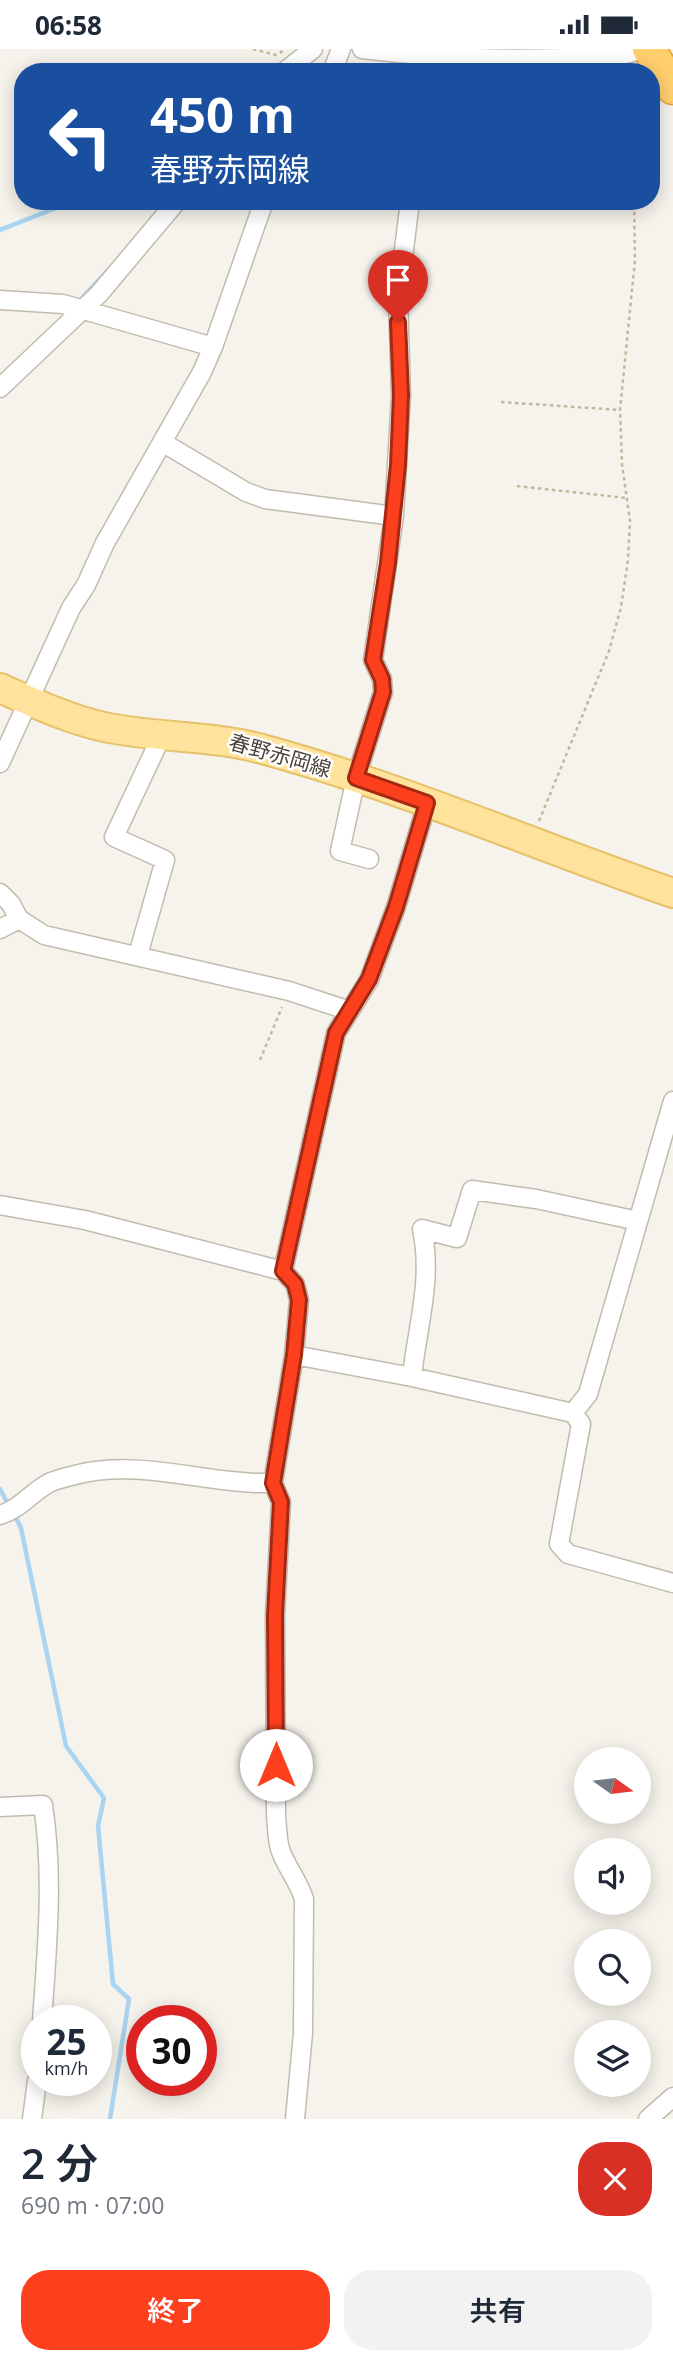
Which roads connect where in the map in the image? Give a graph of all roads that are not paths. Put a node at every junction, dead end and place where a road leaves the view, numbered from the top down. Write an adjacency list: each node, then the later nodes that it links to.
1 (313, 49): 7 (street)
2 (362, 49): 5 (street)
3 (576, 49): 6 (street)
4 (639, 49): 6 (street)
5 (429, 59): 6 (street)
6 (555, 59)
7 (295, 63)
8 (660, 67): 9 (highway)
9 (673, 88)
10 (169, 210): 14 (street)
11 (261, 210): 15 (street)
12 (409, 210): 18 (street)
13 (0, 300): 14 (street)
14 (80, 310): 15 (street); 16 (street)
15 (213, 347): 17 (street)
16 (0, 388)
17 (162, 442): 18 (street); 20 (street)
18 (394, 516): 23 (street)
19 (0, 688): 20 (main road, 春野赤岡線)
20 (28, 700): 21 (main road, 春野赤岡線); 22 (street)
21 (163, 733): 23 (main road, 春野赤岡線); 30 (street)
22 (0, 763)
23 (356, 778): 24 (main road, 春野赤岡線); 25 (street)
24 (427, 803): 27 (main road, 春野赤岡線); 31 (street)
25 (369, 859)
26 (0, 893): 28 (street)
27 (673, 893)
28 (19, 919): 29 (street); 30 (street)
29 (0, 929)
30 (138, 955): 31 (street)
31 (349, 1011): 35 (street)
32 (673, 1101): 34 (street)
33 (0, 1205): 35 (street)
34 (638, 1221): 37 (street); 38 (street)
35 (283, 1271): 36 (street)
36 (294, 1355): 37 (street); 39 (street)
37 (412, 1377): 38 (street)
38 (573, 1413): 41 (street)
39 (273, 1483): 40 (street); 47 (street)
40 (7, 1512)
41 (673, 1583)
42 (0, 1807): 43 (street)
43 (44, 2005)
44 (35, 2096): 46 (street)
45 (673, 2097): 48 (street)
46 (32, 2119)
47 (295, 2119)
48 (648, 2119)

